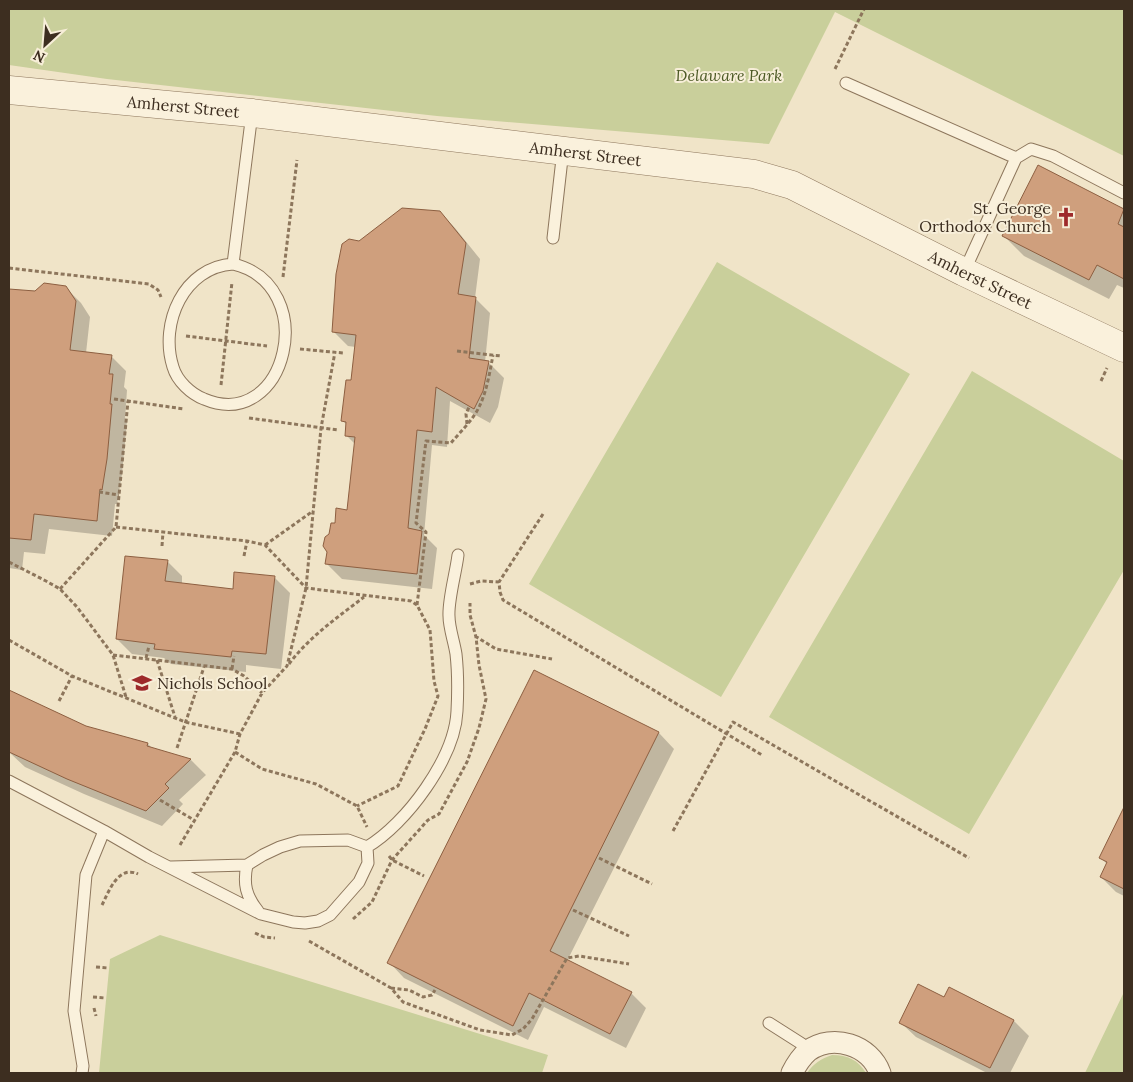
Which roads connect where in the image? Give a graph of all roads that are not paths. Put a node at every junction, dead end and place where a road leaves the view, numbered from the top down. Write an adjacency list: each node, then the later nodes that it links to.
1 (846, 83): 5 (lane)
2 (9, 90): 3 (street, Amherst Street)
3 (252, 113): 4 (street, Amherst Street); 8 (lane)
4 (563, 150): 7 (lane); 9 (street, Amherst Street)
5 (1016, 158): 6 (lane); 9 (lane)
6 (1124, 193)
7 (553, 238)
8 (233, 264): 8 (lane)
9 (964, 272): 10 (street, Amherst Street)
10 (1124, 348)
11 (458, 555): 14 (lane)
12 (9, 781): 13 (lane)
13 (104, 831): 16 (lane); 20 (lane)
14 (367, 848): 15 (lane); 17 (lane)
15 (247, 866): 16 (lane); 17 (lane)
16 (169, 867): 17 (lane)
17 (260, 914)
18 (768, 1023): 19 (lane)
19 (808, 1051): 21 (street); 22 (street)
20 (82, 1073)
21 (792, 1073)
22 (880, 1073)

